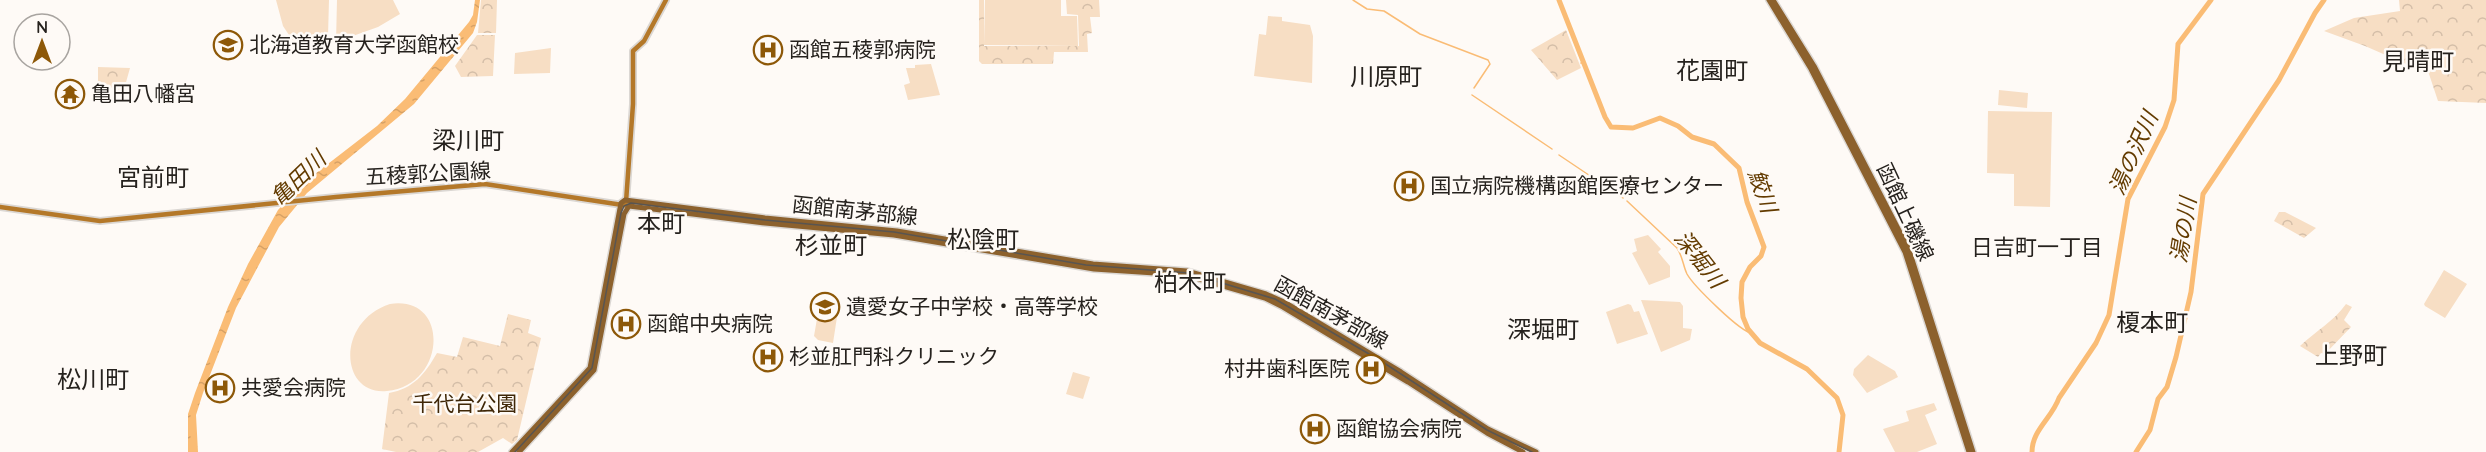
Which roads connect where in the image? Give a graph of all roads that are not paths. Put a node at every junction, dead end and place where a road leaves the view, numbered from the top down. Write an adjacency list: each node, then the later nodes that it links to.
1 (666, 0): 3 (main road)
2 (1771, 0): 10 (main road, 函館上磯線); 11 (main road, 函館上磯線)
3 (623, 202): 4 (main road); 5 (main road, 五稜郭公園線); 6 (main road); 9 (main road, 函館南茅部線)
4 (630, 206): 7 (main road); 8 (main road, 函館南茅部線)
5 (0, 207)
6 (512, 452)
7 (519, 452)
8 (1524, 452)
9 (1536, 452)
10 (1969, 452)
11 (1973, 452)

